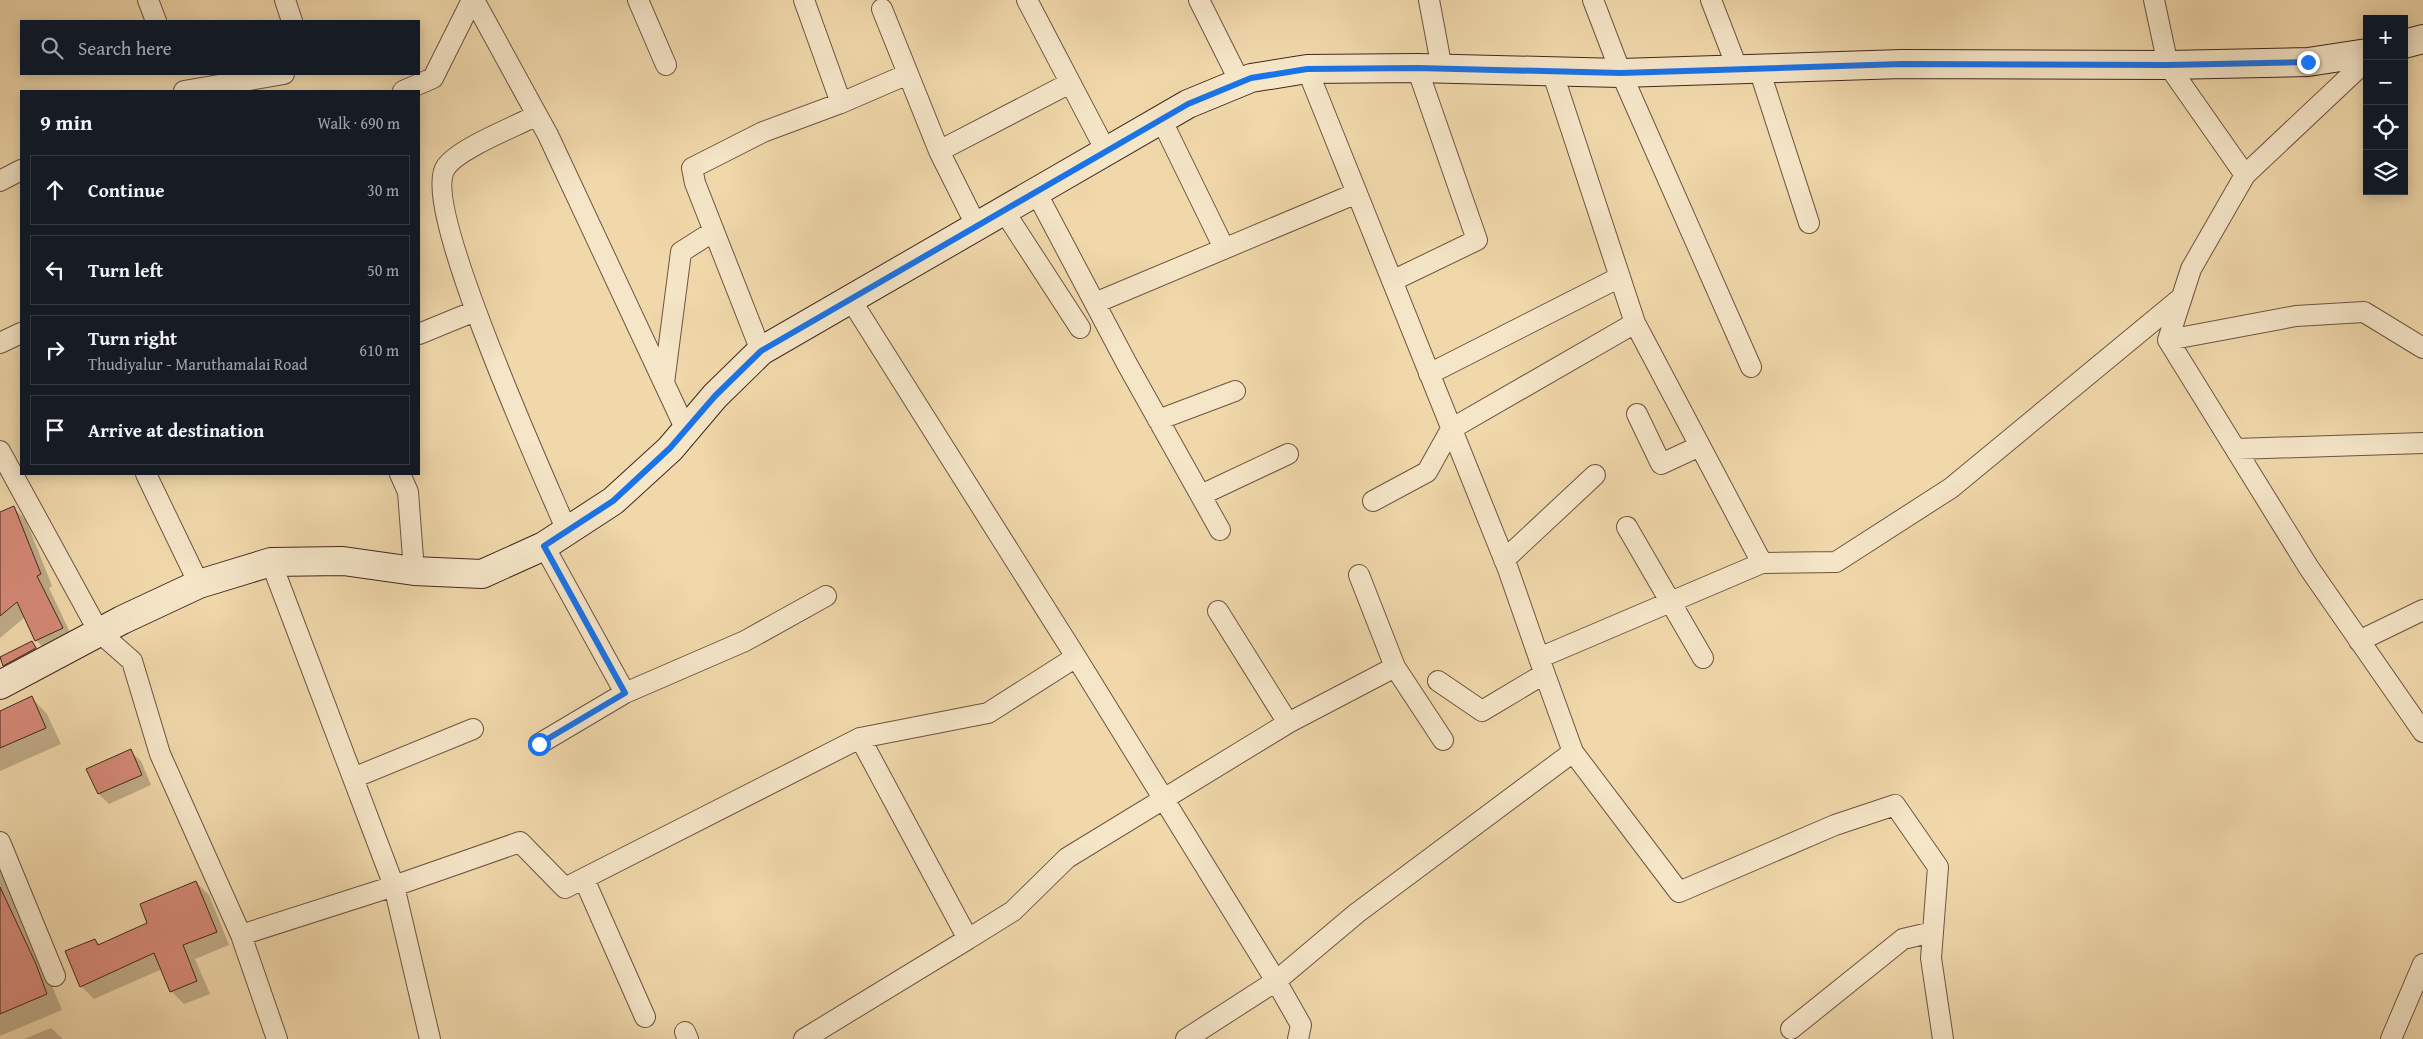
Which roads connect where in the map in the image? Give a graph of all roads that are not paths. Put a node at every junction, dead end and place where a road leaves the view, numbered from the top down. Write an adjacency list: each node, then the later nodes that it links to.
1 (148, 0): 13 (street)
2 (285, 0): 14 (street)
3 (473, 0): 33 (street); 35 (street)
4 (638, 0): 19 (street)
5 (804, 0): 34 (street)
6 (1027, 0): 30 (street)
7 (1199, 0): 29 (street)
8 (1429, 0): 22 (street)
9 (1593, 0): 25 (street)
10 (1711, 0): 23 (street)
11 (2154, 0): 20 (street)
12 (882, 8): 26 (street)
13 (156, 20)
14 (292, 20)
15 (2423, 39): 16 (main road)
16 (2408, 43)
17 (2363, 54): 20 (main road)
18 (2363, 64): 40 (street)
19 (666, 65)
20 (2168, 65): 23 (main road); 40 (street)
21 (1307, 69): 22 (main road); 29 (main road); 43 (street)
22 (1429, 69): 24 (main road); 50 (street)
23 (1748, 69): 25 (main road); 45 (street)
24 (1552, 72): 25 (main road); 49 (street)
25 (1621, 73): 63 (street)
26 (908, 74): 34 (street); 37 (street)
27 (177, 75): 31 (street)
28 (278, 75): 32 (street)
29 (1240, 82): 36 (main road)
30 (1070, 83): 37 (street); 38 (street)
31 (184, 90)
32 (190, 90)
33 (405, 90)
34 (841, 103): 47 (street)
35 (538, 115): 54 (street); 65 (street)
36 (1161, 119): 38 (main road); 48 (street)
37 (939, 151): 46 (street)
38 (1106, 151): 42 (main road)
39 (20, 170): 41 (street)
40 (2245, 175): 51 (street)
41 (0, 180)
42 (1036, 192): 44 (main road); 53 (street)
43 (1357, 193): 48 (street); 50 (street)
44 (1004, 211): 46 (main road); 56 (street)
45 (1809, 223)
46 (976, 227): 52 (main road)
47 (714, 230): 62 (street); 65 (street)
48 (1224, 248): 53 (street)
49 (1620, 277): 55 (street); 64 (street)
50 (1392, 281): 64 (street)
51 (2181, 298): 59 (street); 87 (street)
52 (851, 300): 62 (main road); 97 (street)
53 (1094, 303): 68 (street)
54 (475, 311): 58 (street); 83 (street)
55 (1635, 323): 69 (street); 72 (street)
56 (1080, 328)
57 (20, 333): 60 (street)
58 (420, 334)
59 (2168, 340): 61 (street); 73 (street)
60 (0, 343)
61 (2423, 348)
62 (761, 351): 70 (main road)
63 (1752, 367)
64 (1429, 374): 69 (street)
65 (664, 383): 70 (street)
66 (1235, 391): 68 (street)
67 (1637, 414): 72 (street)
68 (1158, 420): 79 (street)
69 (1451, 429): 80 (street); 85 (street)
70 (686, 430): 83 (main road)
71 (2423, 444): 73 (street)
72 (1700, 446): 87 (street)
73 (2236, 449): 96 (street)
74 (0, 451): 95 (street)
75 (1288, 454): 79 (street)
76 (146, 475): 90 (street)
77 (400, 475): 88 (street)
78 (1595, 475): 85 (street)
79 (1201, 495): 82 (street)
80 (1373, 502)
81 (1627, 527): 92 (street)
82 (1220, 530)
83 (567, 531): 84 (main road)
84 (544, 546): 88 (main road); 103 (street)
85 (1504, 560): 99 (street)
86 (271, 562): 88 (main road); 90 (main road); 111 (street)
87 (1762, 563): 92 (street)
88 (414, 572)
89 (1359, 575): 100 (street)
90 (199, 584): 95 (main road)
91 (826, 596): 103 (street)
92 (1670, 602): 98 (street); 99 (street)
93 (2423, 610): 96 (street)
94 (1218, 611): 104 (street)
95 (99, 632): 102 (main road); 117 (street)
96 (2360, 641): 106 (street)
97 (1076, 657): 107 (street); 112 (street)
98 (1703, 658)
99 (1541, 666): 101 (street); 110 (street)
100 (1395, 667): 104 (street); 108 (street)
101 (1438, 681)
102 (0, 684)
103 (625, 693): 109 (street)
104 (1288, 722): 112 (street)
105 (473, 729): 111 (street)
106 (2423, 732)
107 (860, 738): 114 (street); 118 (street)
108 (1443, 740)
109 (539, 744)
110 (1572, 752): 116 (street); 121 (street)
111 (353, 778): 115 (street)
112 (1164, 799): 118 (street); 121 (street)
113 (0, 842): 120 (street)
114 (584, 879): 115 (street); 122 (street)
115 (394, 886): 117 (street); 125 (street)
116 (1934, 932): 123 (street); 129 (street)
117 (241, 935): 124 (street)
118 (968, 939): 126 (street)
119 (2423, 964): 130 (street)
120 (55, 976)
121 (1276, 981): 127 (street); 128 (street)
122 (645, 1017)
123 (1791, 1029)
124 (277, 1039)
125 (430, 1039)
126 (804, 1039)
127 (1186, 1039)
128 (1298, 1039)
129 (1943, 1039)
130 (2391, 1039)

